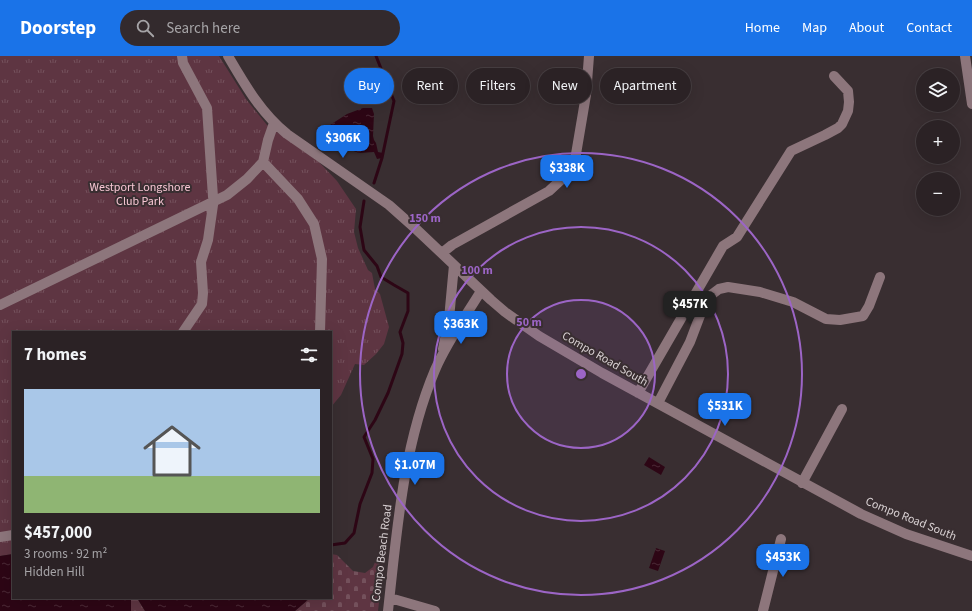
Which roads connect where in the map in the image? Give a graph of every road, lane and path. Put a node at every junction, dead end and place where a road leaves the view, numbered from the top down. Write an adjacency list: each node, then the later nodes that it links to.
1 (182, 56): 14 (street)
2 (228, 56): 7 (street, Compo Road South)
3 (589, 56): 9 (street)
4 (965, 56): 6 (street)
5 (834, 76): 17 (street)
6 (972, 104)
7 (274, 124): 8 (street); 9 (street, Compo Road South)
8 (262, 162): 13 (street); 15 (street)
9 (442, 253): 10 (street, Compo Road South)
10 (454, 265): 12 (street, Compo Road South); 16 (street, Compo Beach Road)
11 (880, 277): 18 (street)
12 (481, 292): 16 (street, Compo Beach Road); 17 (street, Compo Road South)
13 (0, 305)
14 (184, 331)
15 (320, 331)
16 (440, 359): 25 (street, Compo Beach Road)
17 (638, 392): 18 (street, Compo Road South)
18 (658, 403): 20 (street, Compo Road South)
19 (842, 409): 20 (street)
20 (802, 483): 24 (street, Compo Road South)
21 (12, 535): 22 (street)
22 (0, 537)
23 (780, 539): 28 (street)
24 (972, 554)
25 (390, 598): 26 (street, Compo Beach Road); 27 (street)
26 (388, 611)
27 (435, 611)
28 (763, 611)

